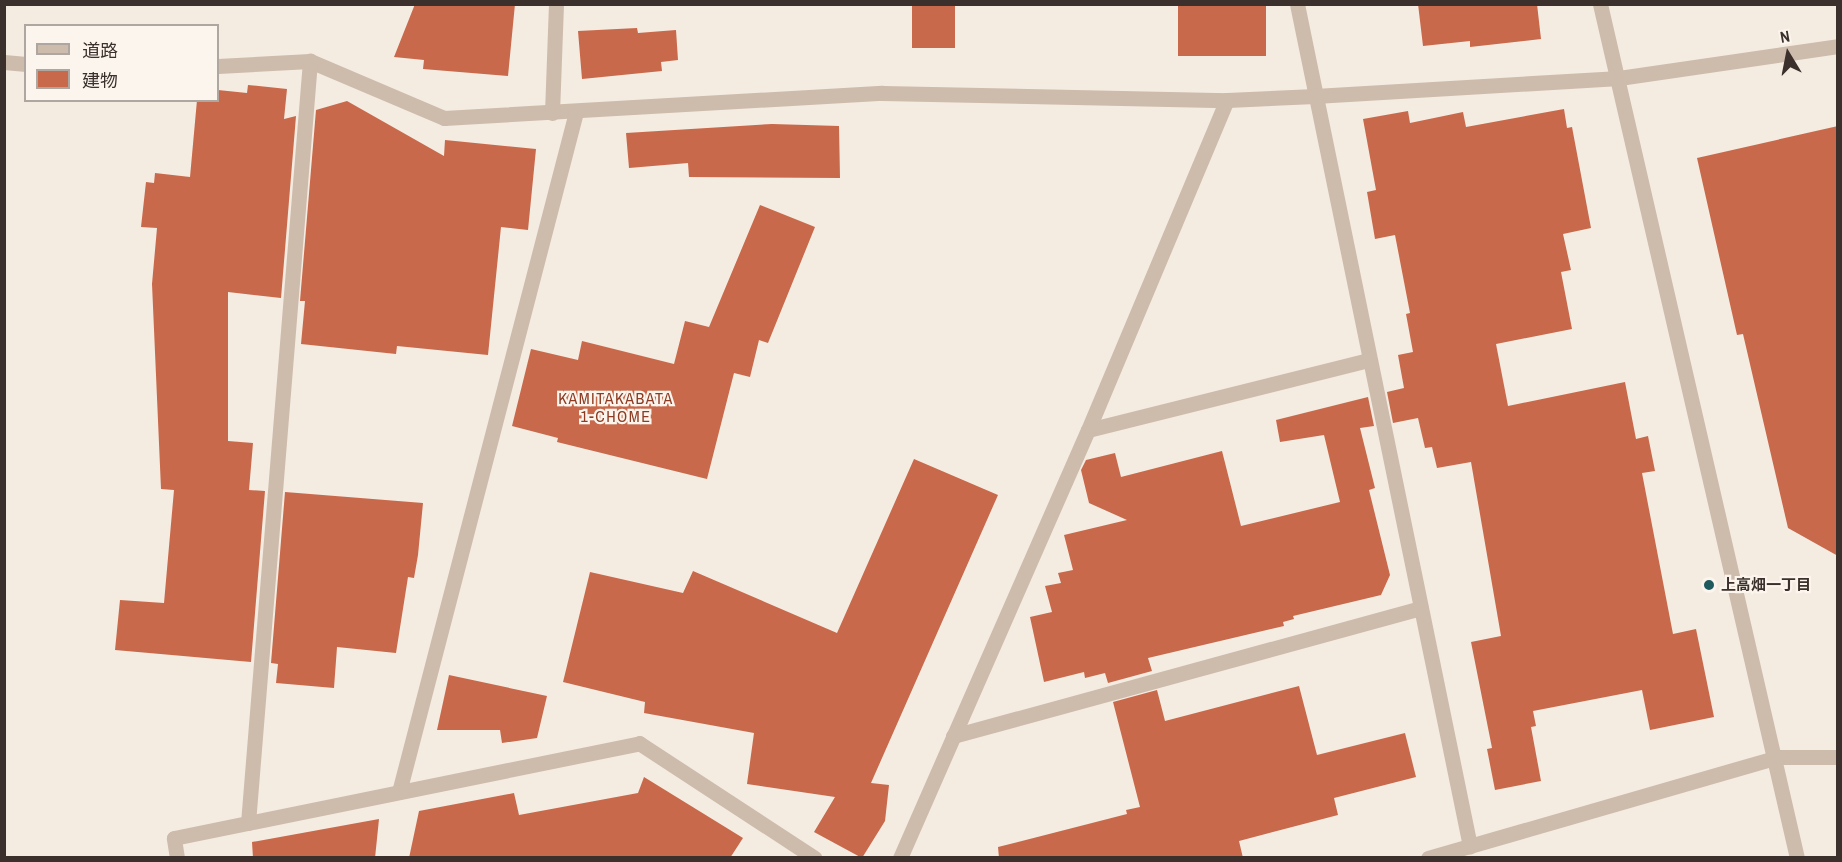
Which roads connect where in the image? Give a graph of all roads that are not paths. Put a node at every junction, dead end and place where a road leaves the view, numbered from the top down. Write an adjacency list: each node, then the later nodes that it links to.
1 (556, 4): 13 (street)
2 (1297, 4): 10 (street)
3 (1600, 4): 9 (street)
4 (1838, 46): 9 (street)
5 (4, 62): 7 (street)
6 (310, 62): 8 (street); 13 (street); 21 (street)
7 (24, 64)
8 (219, 66)
9 (1619, 78): 10 (street); 18 (street)
10 (1315, 96): 11 (street); 14 (street)
11 (1227, 100): 12 (street); 15 (street)
12 (576, 112): 13 (street); 20 (street)
13 (552, 113)
14 (1369, 360): 15 (street); 16 (street)
15 (1088, 430): 17 (street)
16 (1421, 608): 17 (street); 22 (street)
17 (953, 736): 25 (street)
18 (1777, 757): 19 (street); 22 (street); 27 (street)
19 (1838, 757)
20 (399, 792): 21 (street); 24 (street)
21 (248, 823): 23 (street)
22 (1470, 846): 26 (street)
23 (177, 858)
24 (815, 858)
25 (900, 858)
26 (1428, 858)
27 (1797, 858)

